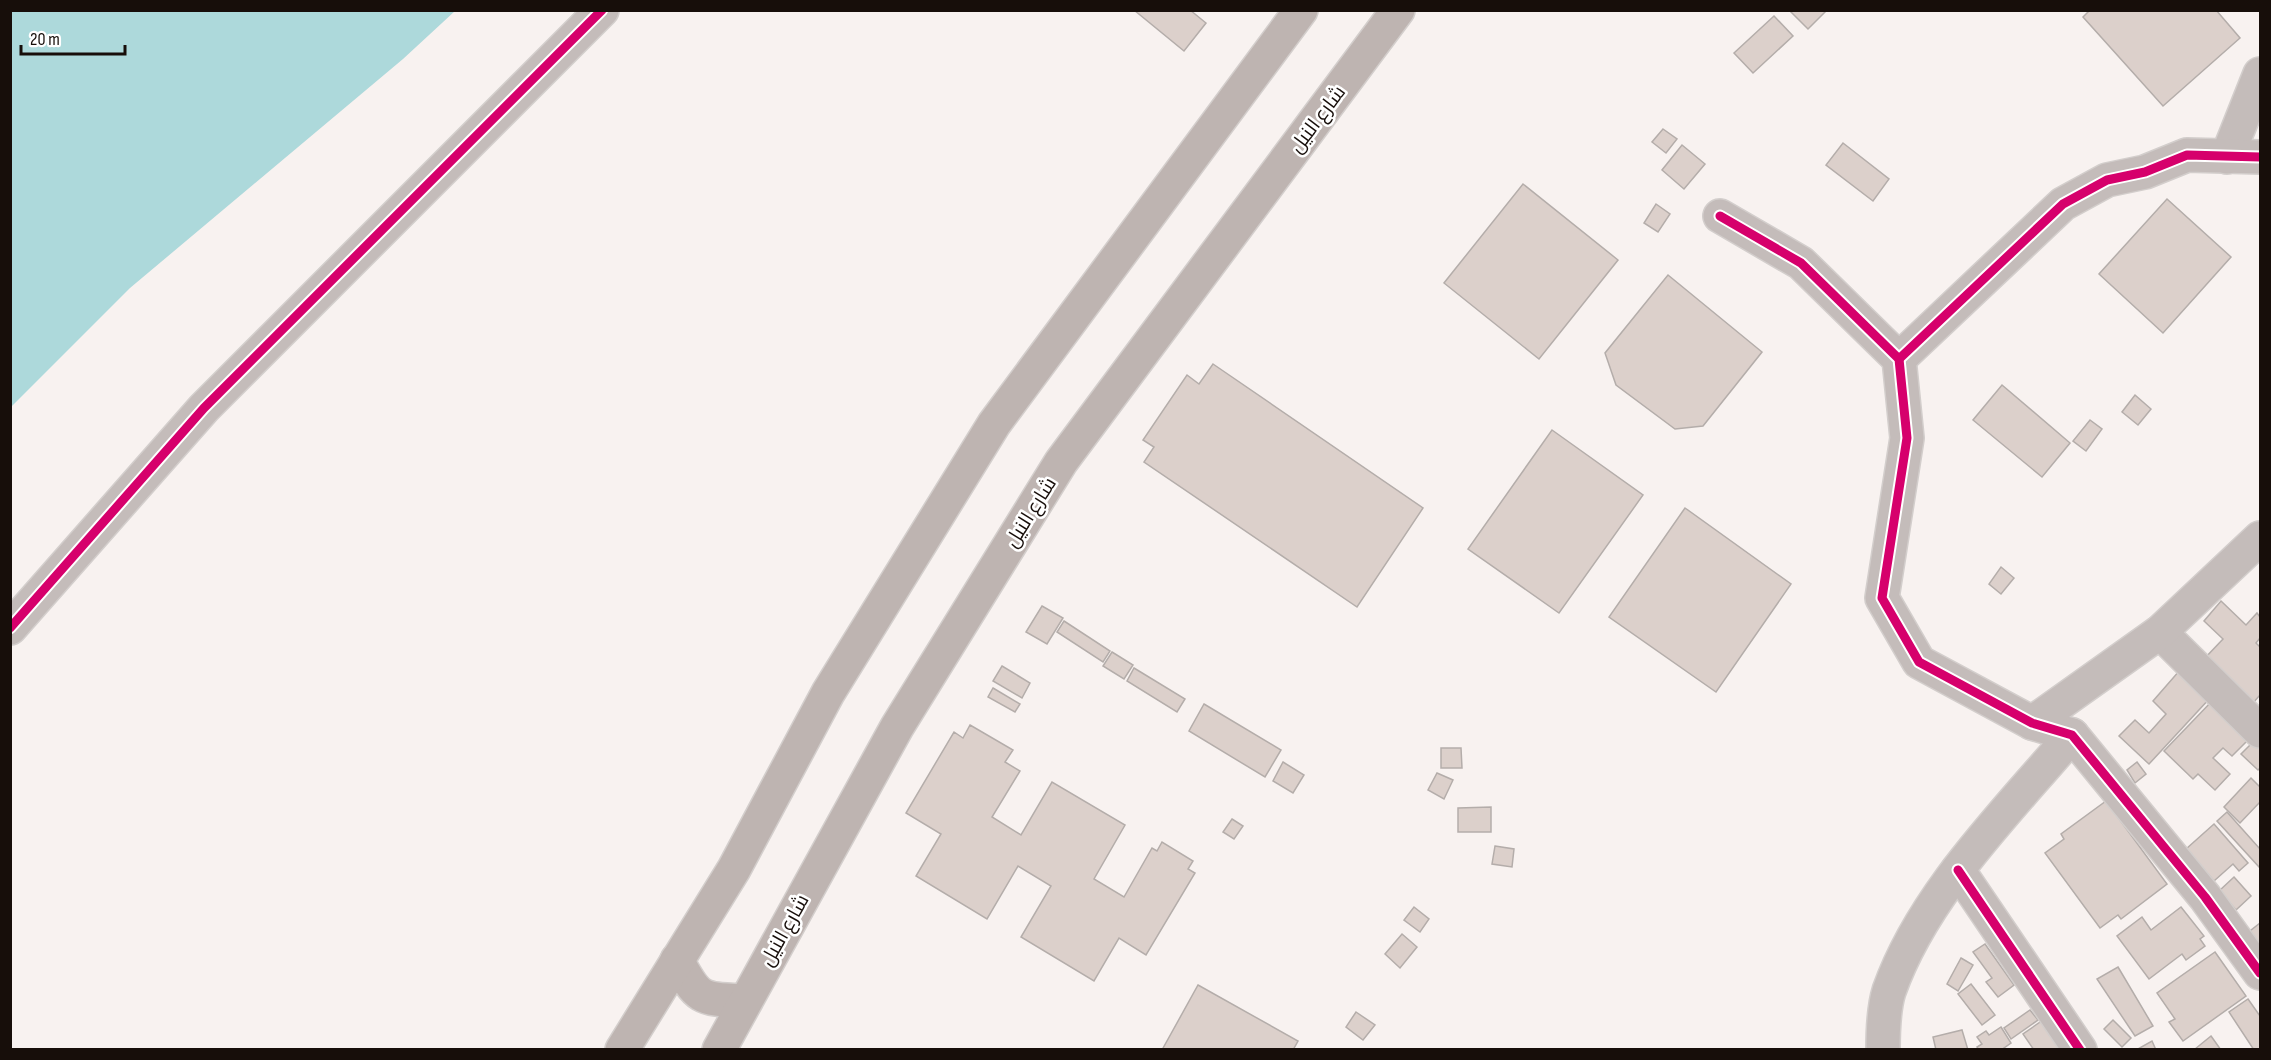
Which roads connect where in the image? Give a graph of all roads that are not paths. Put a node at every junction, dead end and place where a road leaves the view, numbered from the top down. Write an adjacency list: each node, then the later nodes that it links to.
1 (602, 10): 10 (street)
2 (1301, 10): 16 (main road)
3 (1398, 10): 18 (main road, شارع النيل)
4 (2260, 74): 5 (street)
5 (2227, 157): 6 (street); 8 (street)
6 (2260, 157)
7 (1720, 216): 8 (street)
8 (1899, 359): 12 (street)
9 (2260, 538): 11 (street)
10 (10, 628)
11 (2160, 632): 12 (street); 13 (street)
12 (2032, 723): 14 (street)
13 (2260, 732)
14 (2072, 735): 15 (street); 17 (street)
15 (1958, 870): 21 (street); 22 (street)
16 (677, 960): 18 (main road); 19 (main road)
17 (2260, 973)
18 (744, 1001): 20 (main road, شارع النيل)
19 (622, 1050)
20 (719, 1050)
21 (1882, 1050)
22 (2080, 1050)

